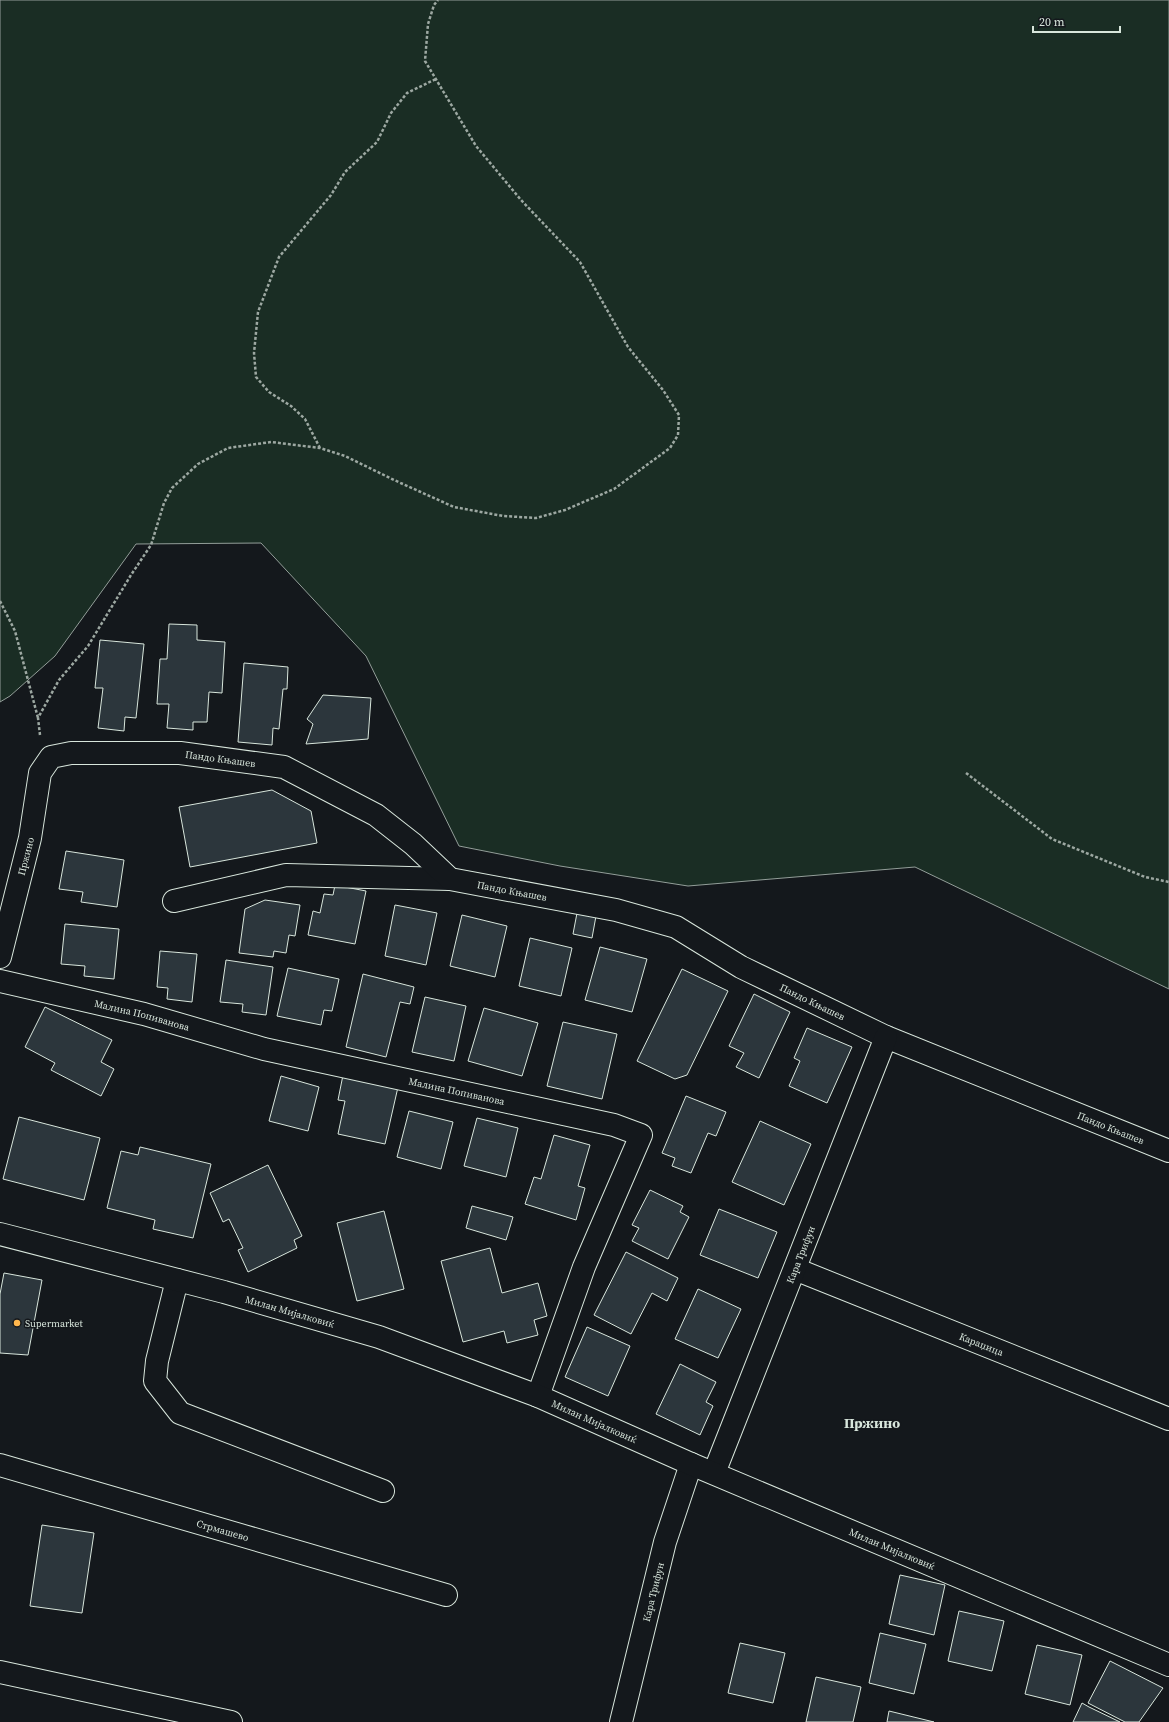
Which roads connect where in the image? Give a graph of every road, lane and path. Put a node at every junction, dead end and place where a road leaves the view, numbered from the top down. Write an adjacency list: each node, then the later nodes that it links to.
1 (438, 0): 2 (path)
2 (436, 79): 3 (path); 3 (path)
3 (320, 448): 5 (path)
4 (0, 602): 5 (path)
5 (38, 718): 6 (path)
6 (51, 757): 8 (street, Пандо Књашев); 11 (street, Пржино)
7 (966, 773): 9 (path)
8 (450, 879): 10 (street, Пандо Књашев); 13 (street, Пандо Књашев)
9 (1169, 882)
10 (174, 901)
11 (0, 957)
12 (0, 981): 18 (street, Малина Попиванова)
13 (886, 1036): 14 (street, Пандо Књашев); 16 (street, Кара Трифун)
14 (1169, 1151)
15 (0, 1234): 17 (street, Милан Мијалковиќ)
16 (795, 1269): 19 (street, Караџица); 22 (street, Кара Трифун)
17 (177, 1280): 18 (street, Милан Мијалковиќ); 23 (street)
18 (538, 1396): 20 (street, Милан Мијалковиќ)
19 (1169, 1419)
20 (691, 1464): 22 (street, Милан Мијалковиќ); 28 (street, Кара Трифун)
21 (0, 1465): 24 (street, Стрмашево)
22 (714, 1473): 25 (street, Милан Мијалковиќ)
23 (383, 1491)
24 (446, 1595)
25 (1169, 1665)
26 (0, 1672): 27 (street)
27 (231, 1722)
28 (621, 1722)

